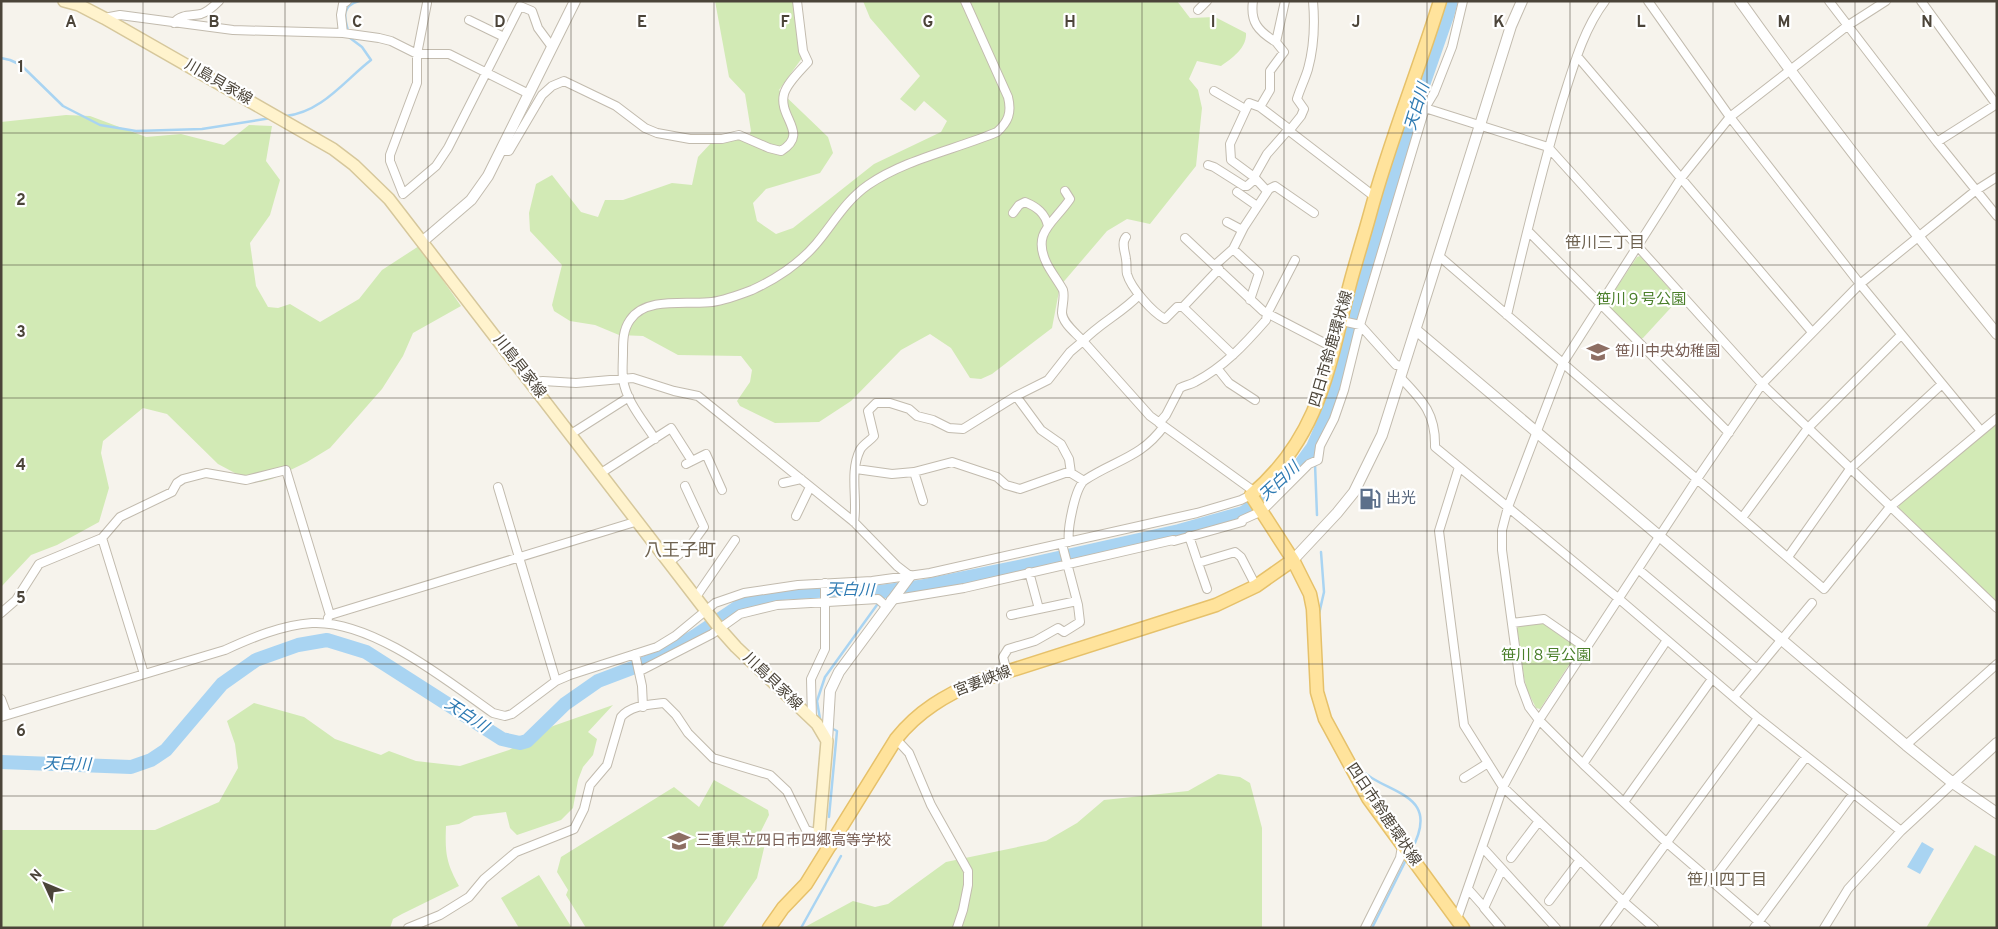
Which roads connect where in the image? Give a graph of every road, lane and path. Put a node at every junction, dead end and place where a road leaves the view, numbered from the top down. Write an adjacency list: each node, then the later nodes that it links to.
1 (64, 1): 22 (main road, 川島貝家線)
2 (219, 1): 24 (street)
3 (575, 1): 29 (street)
4 (797, 1): 45 (street)
5 (964, 1): 91 (street)
6 (1207, 1): 21 (street)
7 (1254, 1): 28 (street)
8 (1285, 1): 28 (street)
9 (1313, 1): 42 (street)
10 (1440, 1): 54 (main road, 四日市鈴鹿環状線)
11 (1463, 1): 38 (street)
12 (1522, 1): 41 (street)
13 (1605, 1): 31 (street)
14 (1648, 1): 40 (street)
15 (1740, 1): 32 (street)
16 (1829, 1): 25 (street)
17 (1886, 1): 25 (street)
18 (1921, 1): 36 (street)
19 (344, 2): 26 (street)
20 (427, 3): 30 (street)
21 (1198, 10)
22 (104, 18): 24 (street); 66 (main road, 川島貝家線)
23 (469, 20): 27 (street)
24 (174, 23): 26 (street)
25 (1847, 26): 32 (street); 43 (street)
26 (343, 33): 30 (street)
27 (504, 37): 29 (street); 33 (street)
28 (1276, 42): 37 (street)
29 (552, 47): 35 (street)
30 (417, 54): 33 (street); 33 (street)
31 (1577, 56): 44 (street); 49 (street)
32 (1790, 71): 40 (street); 64 (street)
33 (486, 72): 35 (street)
34 (1214, 91): 39 (street)
35 (529, 94): 45 (street)
36 (1996, 104): 43 (street)
37 (1260, 107): 39 (street); 42 (street)
38 (1425, 108): 41 (street); 80 (street)
39 (1245, 109): 48 (street)
40 (1730, 117): 49 (street); 72 (street)
41 (1480, 125): 44 (street); 69 (street)
42 (1289, 130): 48 (street); 54 (street)
43 (1936, 142): 50 (street)
44 (1548, 147): 62 (street); 67 (street)
45 (501, 151): 66 (street)
46 (1208, 165): 48 (street)
47 (1997, 177): 50 (street)
48 (1255, 178): 52 (street)
49 (1681, 178): 67 (street); 82 (street)
50 (1975, 190): 58 (street); 64 (street)
51 (1065, 191): 60 (street)
52 (1267, 191): 55 (street); 57 (street)
53 (1237, 192): 55 (street)
54 (1375, 197): 79 (main road, 四日市鈴鹿環状線)
55 (1257, 206): 61 (street)
56 (1013, 213): 60 (street)
57 (1314, 213)
58 (1997, 216)
59 (1227, 222): 61 (street)
60 (1048, 226): 85 (street)
61 (1242, 230): 68 (street)
62 (1528, 231): 75 (street); 78 (street)
63 (1126, 237): 73 (street)
64 (1917, 237): 72 (street); 84 (street)
65 (1185, 238): 71 (street)
66 (422, 242): 92 (main road, 川島貝家線)
67 (1638, 246): 75 (street); 93 (street)
68 (1234, 249): 71 (street); 74 (street)
69 (1439, 256): 78 (street); 81 (street)
70 (1295, 260): 77 (street)
71 (1217, 267): 74 (street); 76 (street)
72 (1860, 284): 82 (street); 83 (street)
73 (1139, 295): 76 (street); 85 (street)
74 (1250, 300): 77 (street)
75 (1601, 303): 88 (street); 103 (street)
76 (1183, 306): 87 (street)
77 (1267, 314): 86 (street); 87 (street)
78 (1507, 315): 88 (street)
79 (1342, 321): 80 (street); 86 (main road, 四日市鈴鹿環状線)
80 (1360, 325): 90 (street); 124 (street)
81 (1416, 330): 90 (street); 102 (street)
82 (1812, 332): 93 (street)
83 (1901, 334): 94 (street); 100 (street)
84 (1997, 334)
85 (1082, 341): 95 (street); 99 (street)
86 (1334, 348): 120 (main road, 四日市鈴鹿環状線)
87 (1234, 355): 89 (street)
88 (1563, 363): 102 (street); 113 (street)
89 (1217, 368): 97 (street); 99 (street)
90 (1402, 372): 106 (street); 136 (street)
91 (623, 378): 92 (street); 96 (street); 112 (street)
92 (531, 382): 104 (main road, 川島貝家線)
93 (1762, 384): 100 (street); 103 (street)
94 (1942, 384): 101 (street); 108 (street)
95 (1016, 396): 107 (street); 111 (street)
96 (629, 397): 104 (street); 105 (street)
97 (1255, 400)
98 (1997, 418): 101 (street)
99 (1162, 424): 114 (street); 120 (street)
100 (1808, 428): 108 (street); 126 (street)
101 (1981, 431): 123 (street)
102 (1536, 433): 122 (street); 130 (street)
103 (1729, 433): 113 (street)
104 (571, 434): 110 (main road, 川島貝家線)
105 (654, 439): 110 (street); 119 (street)
106 (1459, 467): 122 (street); 184 (street)
107 (856, 469): 109 (street); 128 (street)
108 (1850, 469): 123 (street); 135 (street)
109 (914, 472): 111 (street); 121 (street)
110 (601, 473): 127 (main road, 川島貝家線)
111 (1071, 473): 114 (street)
112 (801, 479): 115 (street); 118 (street)
113 (1697, 479): 126 (street); 130 (street)
114 (1084, 481): 133 (street)
115 (783, 483)
116 (685, 486): 137 (street)
117 (498, 487): 134 (street)
118 (810, 487): 125 (street); 128 (street)
119 (722, 490)
120 (1253, 493): 124 (main road, 四日市鈴鹿環状線); 133 (street)
121 (923, 501)
122 (1508, 507): 147 (street); 159 (street)
123 (1890, 507): 135 (street); 152 (street)
124 (1261, 510): 129 (street); 136 (main road, 四日市鈴鹿環状線)
125 (796, 516)
126 (1742, 518): 135 (street)
127 (638, 521): 134 (street); 137 (main road, 川島貝家線)
128 (854, 522): 142 (street)
129 (1189, 536): 138 (street); 139 (street)
130 (1660, 536): 140 (street); 161 (street)
131 (102, 538): 155 (street); 156 (street); 169 (street)
132 (735, 540): 146 (street)
133 (1064, 544): 138 (street); 142 (street)
134 (519, 557): 156 (street); 171 (street)
135 (1788, 557)
136 (1293, 560): 144 (main road, 宮妻峡線); 197 (main road, 四日市鈴鹿環状線)
137 (669, 562): 146 (main road, 川島貝家線)
138 (1067, 563): 141 (street); 148 (street)
139 (1198, 563): 144 (street); 145 (street)
140 (1638, 569): 147 (street); 166 (street)
141 (1029, 572): 149 (street); 154 (street)
142 (910, 576): 143 (street); 149 (street)
143 (826, 584): 150 (street); 153 (street)
144 (1256, 586): 168 (main road, 宮妻峡線)
145 (1207, 589)
146 (696, 597): 153 (main road, 川島貝家線)
147 (1618, 598): 162 (street); 163 (street)
148 (1077, 601): 154 (street); 168 (street)
149 (885, 602): 150 (street); 180 (street)
150 (825, 603): 160 (street); 177 (street)
151 (1812, 603): 161 (street)
152 (1997, 608)
153 (705, 609): 160 (main road, 川島貝家線); 164 (street)
154 (1039, 609): 157 (street)
155 (1, 613)
156 (330, 615): 158 (street)
157 (1011, 615)
158 (324, 623): 169 (street); 171 (street)
159 (1512, 623): 163 (street); 178 (street)
160 (720, 629): 167 (street); 177 (main road, 川島貝家線)
161 (1781, 639): 166 (street); 182 (street)
162 (1667, 640): 170 (street); 185 (street)
163 (1586, 648): 178 (street)
164 (635, 654): 167 (street); 171 (street)
165 (1997, 664): 182 (street)
166 (1756, 669): 172 (street)
167 (640, 671): 174 (street)
168 (1007, 672): 179 (main road, 宮妻峡線)
169 (144, 674): 175 (street)
170 (1712, 679): 172 (street); 190 (street)
171 (556, 681)
172 (1734, 697): 176 (street)
173 (1, 699): 175 (street)
174 (643, 706): 194 (street); 209 (street)
175 (4, 716)
176 (1758, 718): 183 (street); 195 (street)
177 (812, 719): 180 (main road, 川島貝家線)
178 (1539, 720): 185 (street); 188 (street)
179 (896, 739): 196 (main road, 宮妻峡線); 211 (street)
180 (827, 741): 194 (main road)
181 (1997, 743): 187 (street)
182 (1906, 745): 187 (street)
183 (1806, 757): 189 (street); 202 (street)
184 (1488, 763): 186 (street); 188 (street)
185 (1583, 764): 190 (street)
186 (1464, 778)
187 (1953, 784): 191 (street); 193 (street)
188 (1503, 787): 192 (street); 198 (street)
189 (1853, 794): 193 (street); 208 (street)
190 (1624, 802): 195 (street)
191 (1997, 813)
192 (1539, 821): 199 (street); 200 (street)
193 (1901, 831): 218 (street)
194 (819, 834): 196 (main road)
195 (1666, 842): 202 (street); 205 (street)
196 (831, 845): 210 (main road, 宮妻峡線)
197 (1404, 848): 207 (main road, 四日市鈴鹿環状線); 212 (street)
198 (1483, 848): 201 (street); 203 (street)
199 (1510, 858)
200 (1580, 860): 204 (street); 205 (street)
201 (1502, 869): 206 (street); 214 (street)
202 (1711, 882): 208 (street)
203 (1468, 889): 206 (street); 207 (street)
204 (1549, 901)
205 (1623, 901): 215 (street); 216 (street)
206 (1484, 907): 213 (street)
207 (1460, 923)
208 (1756, 925): 217 (street)
209 (408, 928)
210 (768, 928)
211 (956, 928)
212 (1365, 928)
213 (1501, 928)
214 (1556, 928)
215 (1604, 928)
216 (1654, 928)
217 (1766, 928)
218 (1824, 928)

